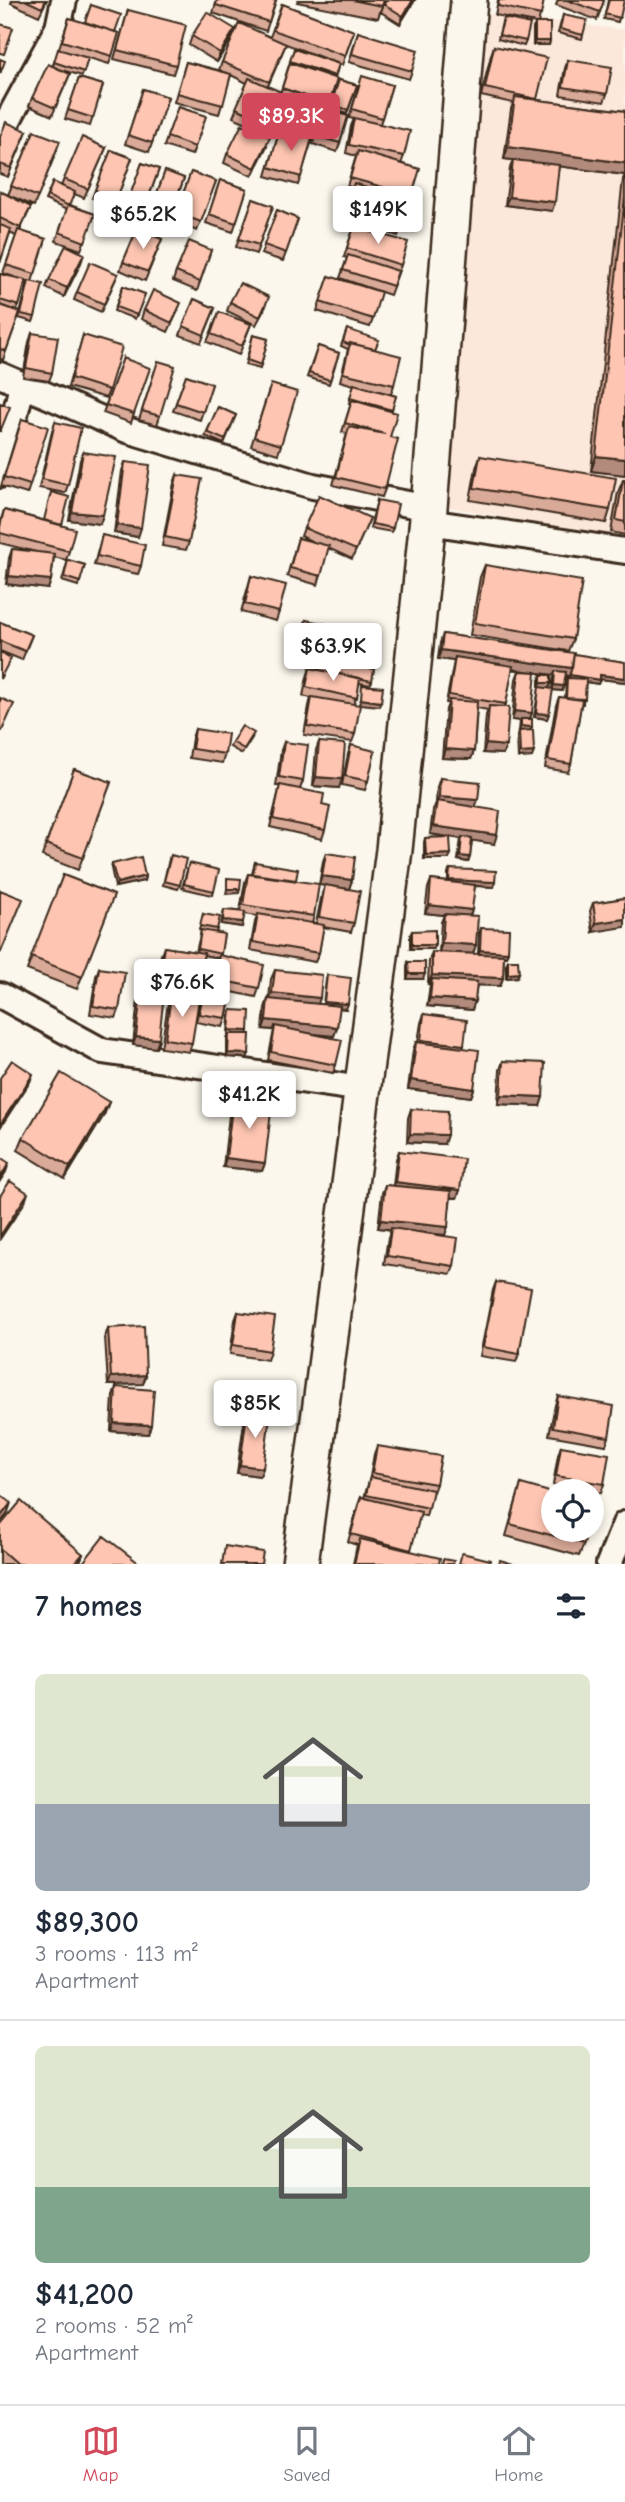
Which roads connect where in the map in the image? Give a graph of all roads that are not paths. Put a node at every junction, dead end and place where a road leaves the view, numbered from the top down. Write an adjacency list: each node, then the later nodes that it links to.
1 (64, 0): 3 (street)
2 (469, 0): 7 (main road)
3 (0, 123)
4 (0, 375): 5 (street)
5 (22, 386): 6 (street); 7 (street)
6 (0, 475)
7 (429, 515): 8 (street); 10 (main road)
8 (625, 551)
9 (0, 995): 10 (street)
10 (362, 1089): 12 (main road)
11 (625, 1524): 13 (street)
12 (300, 1564)
13 (609, 1564)

